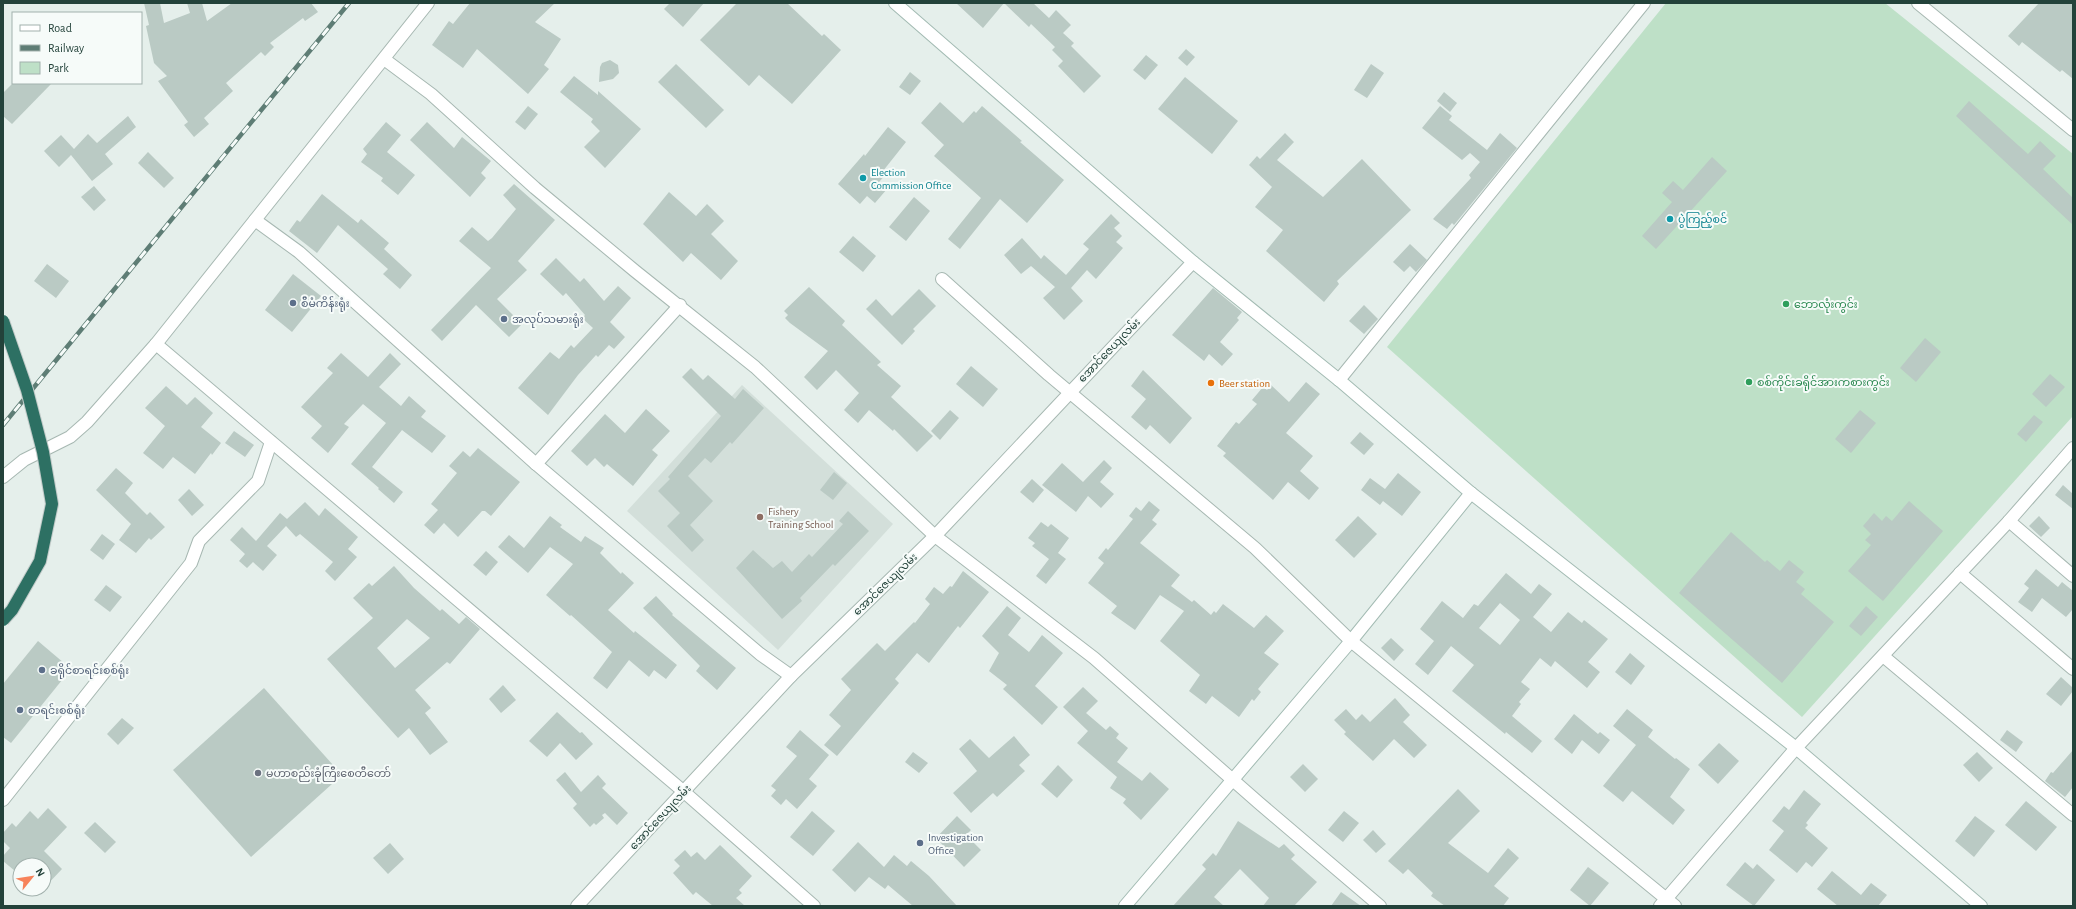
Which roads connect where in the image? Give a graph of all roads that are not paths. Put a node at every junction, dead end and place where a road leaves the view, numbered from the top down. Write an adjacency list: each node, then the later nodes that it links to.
1 (428, 3): 5 (street)
2 (895, 3): 8 (street)
3 (1644, 3): 13 (street)
4 (1918, 3): 6 (street)
5 (384, 59): 7 (street); 10 (street)
6 (2073, 130)
7 (255, 220): 12 (street); 17 (street)
8 (1194, 262): 13 (street); 14 (street, အောင်ဇေယျလမ်း)
9 (942, 279): 14 (street)
10 (680, 305): 17 (street); 21 (street)
11 (3, 321): 24 (highway, bridge)
12 (156, 344): 15 (street); 18 (street)
13 (1340, 380): 19 (street)
14 (1070, 392): 21 (street, အောင်ဇေယျလမ်း); 25 (street)
15 (271, 442): 31 (street); 32 (street)
16 (2073, 448): 20 (street)
17 (536, 464): 28 (street)
18 (3, 477)
19 (1471, 493): 25 (street); 29 (street)
20 (2009, 521): 22 (street); 23 (street)
21 (935, 536): 28 (street, အောင်ဇေယျလမ်း); 30 (street)
22 (1960, 573): 26 (street); 27 (street)
23 (2073, 576)
24 (3, 620)
25 (1351, 642): 30 (street); 34 (street)
26 (1883, 656): 29 (street); 33 (street)
27 (2073, 669)
28 (790, 676): 31 (street, အောင်ဇေယျလမ်း)
29 (1796, 748): 34 (street); 39 (street)
30 (1233, 781): 37 (street); 38 (street)
31 (683, 791): 35 (street, အောင်ဇေယျလမ်း); 36 (street)
32 (3, 800)
33 (2073, 815)
34 (1667, 903)
35 (577, 906)
36 (814, 906)
37 (1126, 906)
38 (1380, 906)
39 (1981, 906)

